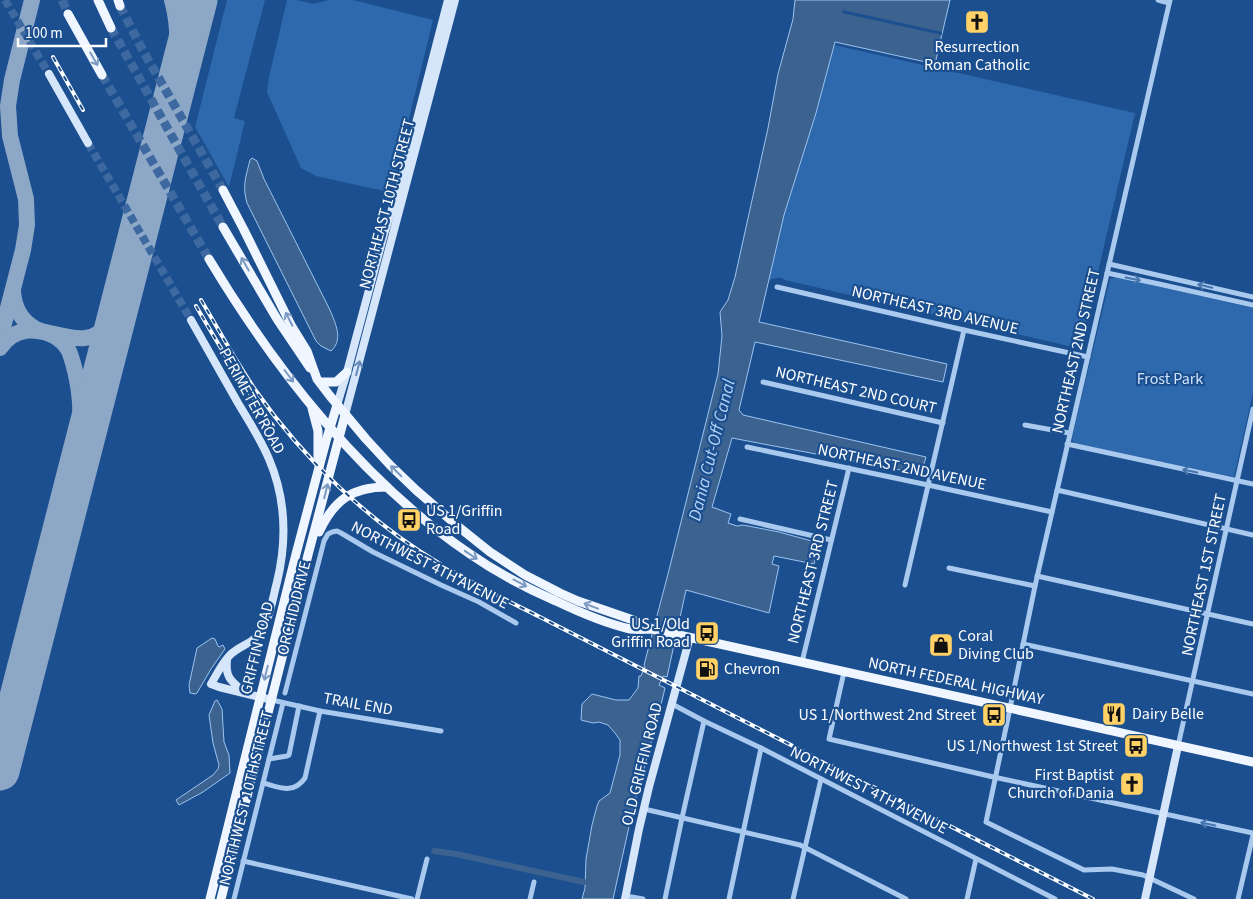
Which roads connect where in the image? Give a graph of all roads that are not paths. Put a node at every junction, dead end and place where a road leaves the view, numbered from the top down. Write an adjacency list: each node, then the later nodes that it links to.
1 (98, 0): 8 (main road)
2 (448, 0): 7 (street, NORTHEAST 10TH STREET)
3 (454, 0): 9 (street, NORTHEAST 10TH STREET)
4 (1158, 0): 5 (street)
5 (1169, 1): 17 (street, NORTHEAST 2ND STREET)
6 (68, 14): 11 (main road, one-way to 11)
7 (444, 16): 9 (street); 13 (street, NORTHEAST 10TH STREET)
8 (111, 28)
9 (447, 30): 13 (street, NORTHEAST 10TH STREET)
10 (49, 74): 12 (street)
11 (102, 75)
12 (88, 143)
13 (412, 152): 25 (street, NORTHEAST 10TH STREET); 31 (street, NORTHEAST 10TH STREET, one-way to 13)
14 (223, 190): 26 (main road, one-way to 14)
15 (223, 227): 26 (main road, NORTH FEDERAL HIGHWAY, one-way to 15)
16 (209, 259): 28 (main road, NORTH FEDERAL HIGHWAY, one-way to 28)
17 (1109, 264): 18 (street, NORTHEAST 2ND STREET); 20 (street, one-way to 17)
18 (1107, 273): 21 (street, one-way to 21); 24 (street, NORTHEAST 2ND STREET)
19 (777, 287): 23 (street, NORTHEAST 3RD AVENUE)
20 (1253, 297)
21 (1253, 305)
22 (191, 320): 65 (street, PERIMETER ROAD)
23 (964, 330): 24 (street, NORTHEAST 3RD AVENUE); 32 (street)
24 (1088, 356): 35 (street, NORTHEAST 2ND STREET)
25 (347, 372): 26 (main road); 29 (street, NORTHEAST 10TH STREET)
26 (319, 381): 29 (main road, NORTH FEDERAL HIGHWAY)
27 (763, 382): 32 (street, NORTHEAST 2ND COURT)
28 (312, 405): 34 (main road, NORTH FEDERAL HIGHWAY); 39 (main road)
29 (337, 405): 31 (main road, NORTH FEDERAL HIGHWAY); 34 (main road, GRIFFIN ROAD)
30 (1253, 409): 41 (street, NORTHEAST 1ST STREET)
31 (345, 415): 36 (main road, GRIFFIN ROAD); 53 (main road, NORTH FEDERAL HIGHWAY, one-way to 31)
32 (943, 423): 43 (street)
33 (1025, 424): 35 (street)
34 (330, 426): 36 (main road, NORTH FEDERAL HIGHWAY); 39 (main road, GRIFFIN ROAD)
35 (1069, 434): 37 (street, NORTHEAST 2ND STREET)
36 (339, 437): 44 (main road, NORTH FEDERAL HIGHWAY); 52 (main road, GRIFFIN ROAD, one-way to 36)
37 (1067, 444): 41 (street, one-way to 37); 45 (street, NORTHEAST 2ND STREET)
38 (747, 447): 40 (street, NORTHEAST 2ND AVENUE)
39 (318, 467): 72 (main road, GRIFFIN ROAD, one-way to 72)
40 (849, 468): 43 (street, NORTHEAST 2ND AVENUE); 51 (street, NORTHEAST 3RD STREET)
41 (1237, 481): 42 (street); 48 (street, NORTHEAST 1ST STREET)
42 (1253, 484)
43 (928, 485): 46 (street, NORTHEAST 2ND AVENUE); 57 (street)
44 (387, 487): 52 (main road); 55 (main road, NORTH FEDERAL HIGHWAY, one-way to 55)
45 (1057, 490): 46 (street, NORTHEAST 2ND STREET); 48 (street)
46 (1052, 512): 56 (street, NORTHEAST 2ND STREET)
47 (740, 519): 51 (street)
48 (1226, 529): 50 (street); 59 (street, NORTHEAST 1ST STREET)
49 (332, 532): 60 (street, NORTHWEST 4TH AVENUE); 69 (street, ORCHID DRIVE)
50 (1253, 535)
51 (831, 540): 66 (street, NORTHEAST 3RD STREET)
52 (308, 554): 73 (main road, GRIFFIN ROAD)
53 (507, 564): 55 (street); 62 (main road, NORTH FEDERAL HIGHWAY, one-way to 53)
54 (949, 568): 58 (street)
55 (498, 572): 62 (main road, NORTH FEDERAL HIGHWAY, one-way to 62)
56 (1038, 576): 58 (street, NORTHEAST 2ND STREET); 59 (street)
57 (905, 585)
58 (1035, 586): 64 (street, NORTHEAST 2ND STREET)
59 (1208, 614): 61 (street); 68 (street, NORTHEAST 1ST STREET)
60 (516, 623)
61 (1253, 624)
62 (652, 629): 63 (main road, NORTH FEDERAL HIGHWAY)
63 (690, 638): 66 (main road, NORTH FEDERAL HIGHWAY); 75 (street, OLD GRIFFIN ROAD)
64 (1023, 644): 68 (street); 77 (street, NORTHEAST 2ND STREET)
65 (228, 658): 70 (street, PERIMETER ROAD); 70 (street, PERIMETER ROAD)
66 (802, 662): 67 (main road, NORTH FEDERAL HIGHWAY)
67 (844, 672): 77 (main road, NORTH FEDERAL HIGHWAY); 85 (street)
68 (1193, 681): 71 (street); 81 (street, NORTHEAST 1ST STREET)
69 (285, 693)
70 (247, 694): 72 (street, PERIMETER ROAD)
71 (1253, 694)
72 (260, 697): 73 (street, PERIMETER ROAD); 100 (main road, GRIFFIN ROAD)
73 (272, 700): 74 (street, TRAIL END); 101 (main road, GRIFFIN ROAD)
74 (283, 703): 76 (street, TRAIL END); 83 (street, NORTHWEST 10TH STREET)
75 (672, 704): 79 (street, NORTHWEST 4TH AVENUE); 88 (street, OLD GRIFFIN ROAD)
76 (299, 706): 78 (street, TRAIL END); 83 (street)
77 (1010, 709): 81 (main road, NORTH FEDERAL HIGHWAY); 85 (street, NORTHEAST 2ND STREET)
78 (320, 710): 80 (street, TRAIL END); 87 (street)
79 (704, 721): 82 (street, NORTHWEST 4TH AVENUE); 90 (street)
80 (441, 731)
81 (1178, 746): 84 (main road, NORTH FEDERAL HIGHWAY); 89 (street)
82 (761, 748): 86 (street, NORTHWEST 4TH AVENUE); 91 (street)
83 (269, 759): 87 (street, NORTHWEST 10TH STREET)
84 (1253, 762)
85 (996, 778): 89 (street); 97 (street, NORTHEAST 2ND STREET)
86 (821, 779): 93 (street); 95 (street, NORTHWEST 4TH AVENUE)
87 (263, 783): 96 (street, NORTHWEST 10TH STREET)
88 (644, 809): 90 (street); 99 (street, OLD GRIFFIN ROAD)
89 (1164, 814): 92 (street, one-way to 89); 97 (street)
90 (682, 818): 91 (street); 107 (street)
91 (742, 832): 93 (street); 108 (street)
92 (1253, 834): 115 (street)
93 (804, 848): 109 (street); 110 (street)
94 (427, 859): 104 (street)
95 (976, 859): 111 (street); 112 (street, NORTHWEST 4TH AVENUE)
96 (243, 861): 102 (street, NORTHWEST 10TH STREET); 103 (street)
97 (1150, 877): 113 (street); 114 (street)
98 (534, 882): 105 (street)
99 (626, 897): 106 (street)
100 (210, 899)
101 (222, 899)
102 (234, 899)
103 (412, 899)
104 (417, 899)
105 (530, 899)
106 (643, 899)
107 (665, 899)
108 (729, 899)
109 (793, 899)
110 (906, 899)
111 (967, 899)
112 (1055, 899)
113 (1145, 899)
114 (1194, 899)
115 (1238, 899)

